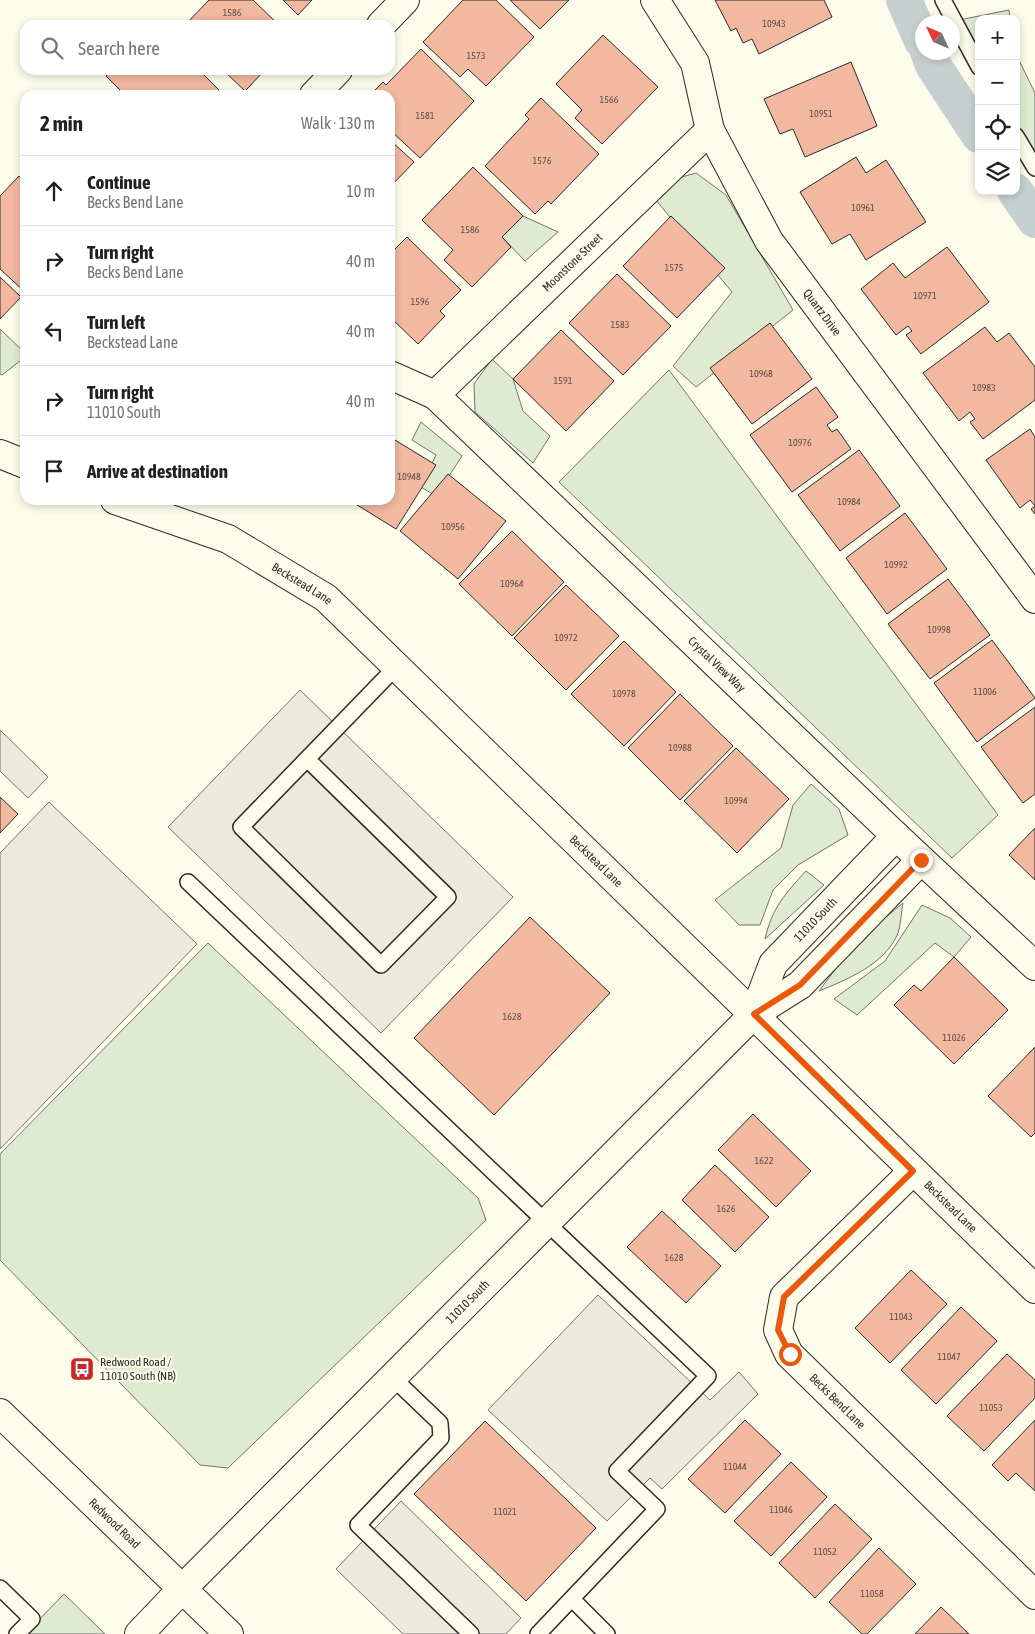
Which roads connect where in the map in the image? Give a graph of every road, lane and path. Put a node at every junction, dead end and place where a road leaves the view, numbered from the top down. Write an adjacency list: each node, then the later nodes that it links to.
1 (405, 0): 4 (street)
2 (655, 0): 8 (street, Quartz Drive)
3 (943, 0): 5 (lane)
4 (386, 20)
5 (975, 60)
6 (333, 75): 7 (street)
7 (319, 90)
8 (710, 130): 12 (street, Moonstone Street); 16 (street, Quartz Drive)
9 (1020, 143): 10 (lane)
10 (1035, 168)
11 (395, 377): 12 (street, Crystal View Way)
12 (435, 395): 19 (street, Crystal View Way)
13 (0, 454): 14 (street)
14 (20, 462)
15 (129, 505): 17 (street, Beckstead Lane)
16 (1035, 599)
17 (396, 667): 18 (lane); 23 (street, Beckstead Lane)
18 (307, 759): 18 (lane)
19 (896, 836): 20 (street, Crystal View Way); 23 (street, 11010 South)
20 (921, 860): 22 (street, Crystal View Way); 23 (street, 11010 South)
21 (188, 882): 25 (lane)
22 (1035, 966)
23 (754, 1014): 24 (street, Beckstead Lane); 25 (street, 11010 South)
24 (913, 1171): 26 (street, Beckstead Lane); 31 (street, Becks Bend Lane)
25 (547, 1223): 27 (street, 11010 South); 32 (lane)
26 (1035, 1289)
27 (393, 1378): 30 (street, 11010 South); 36 (lane)
28 (0, 1413): 30 (street, Redwood Road)
29 (0, 1588): 33 (lane)
30 (182, 1589): 34 (street, 11010 South); 35 (street, Redwood Road)
31 (1035, 1595)
32 (572, 1599): 37 (lane); 38 (lane)
33 (17, 1634)
34 (139, 1634)
35 (228, 1634)
36 (472, 1634)
37 (538, 1634)
38 (607, 1634)

